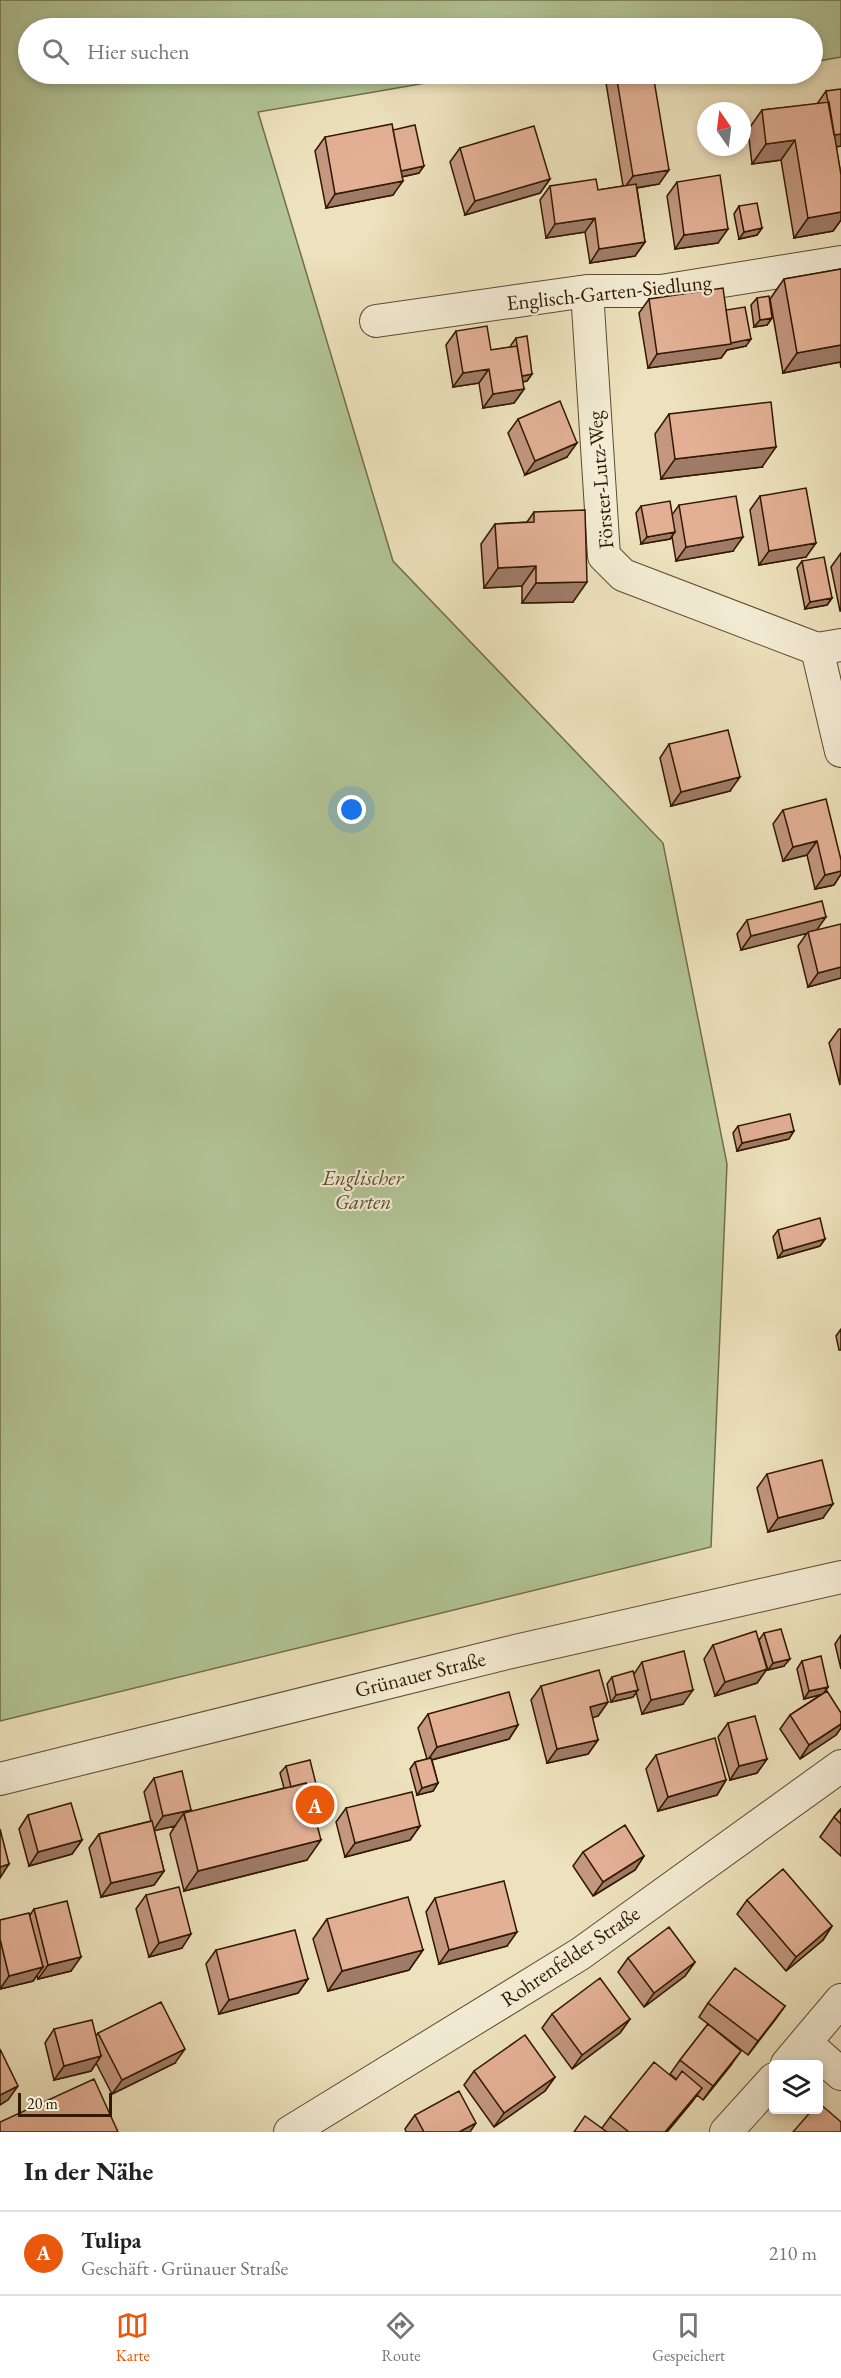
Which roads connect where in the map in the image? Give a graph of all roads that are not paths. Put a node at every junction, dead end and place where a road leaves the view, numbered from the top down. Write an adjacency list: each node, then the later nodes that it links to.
1 (841, 262): 2 (street, Englisch-Garten-Siedlung)
2 (587, 291): 3 (street, Englisch-Garten-Siedlung); 4 (street, Förster-Lutz-Weg)
3 (376, 321)
4 (829, 647): 5 (street)
5 (841, 751)
6 (841, 1577): 8 (street, Grünauer Straße)
7 (841, 1766): 13 (street, Rohrenfelder Straße)
8 (0, 1779)
9 (841, 2000): 10 (street)
10 (796, 2054): 11 (street)
11 (841, 2074)
12 (769, 2085): 14 (street)
13 (290, 2132)
14 (726, 2132)

